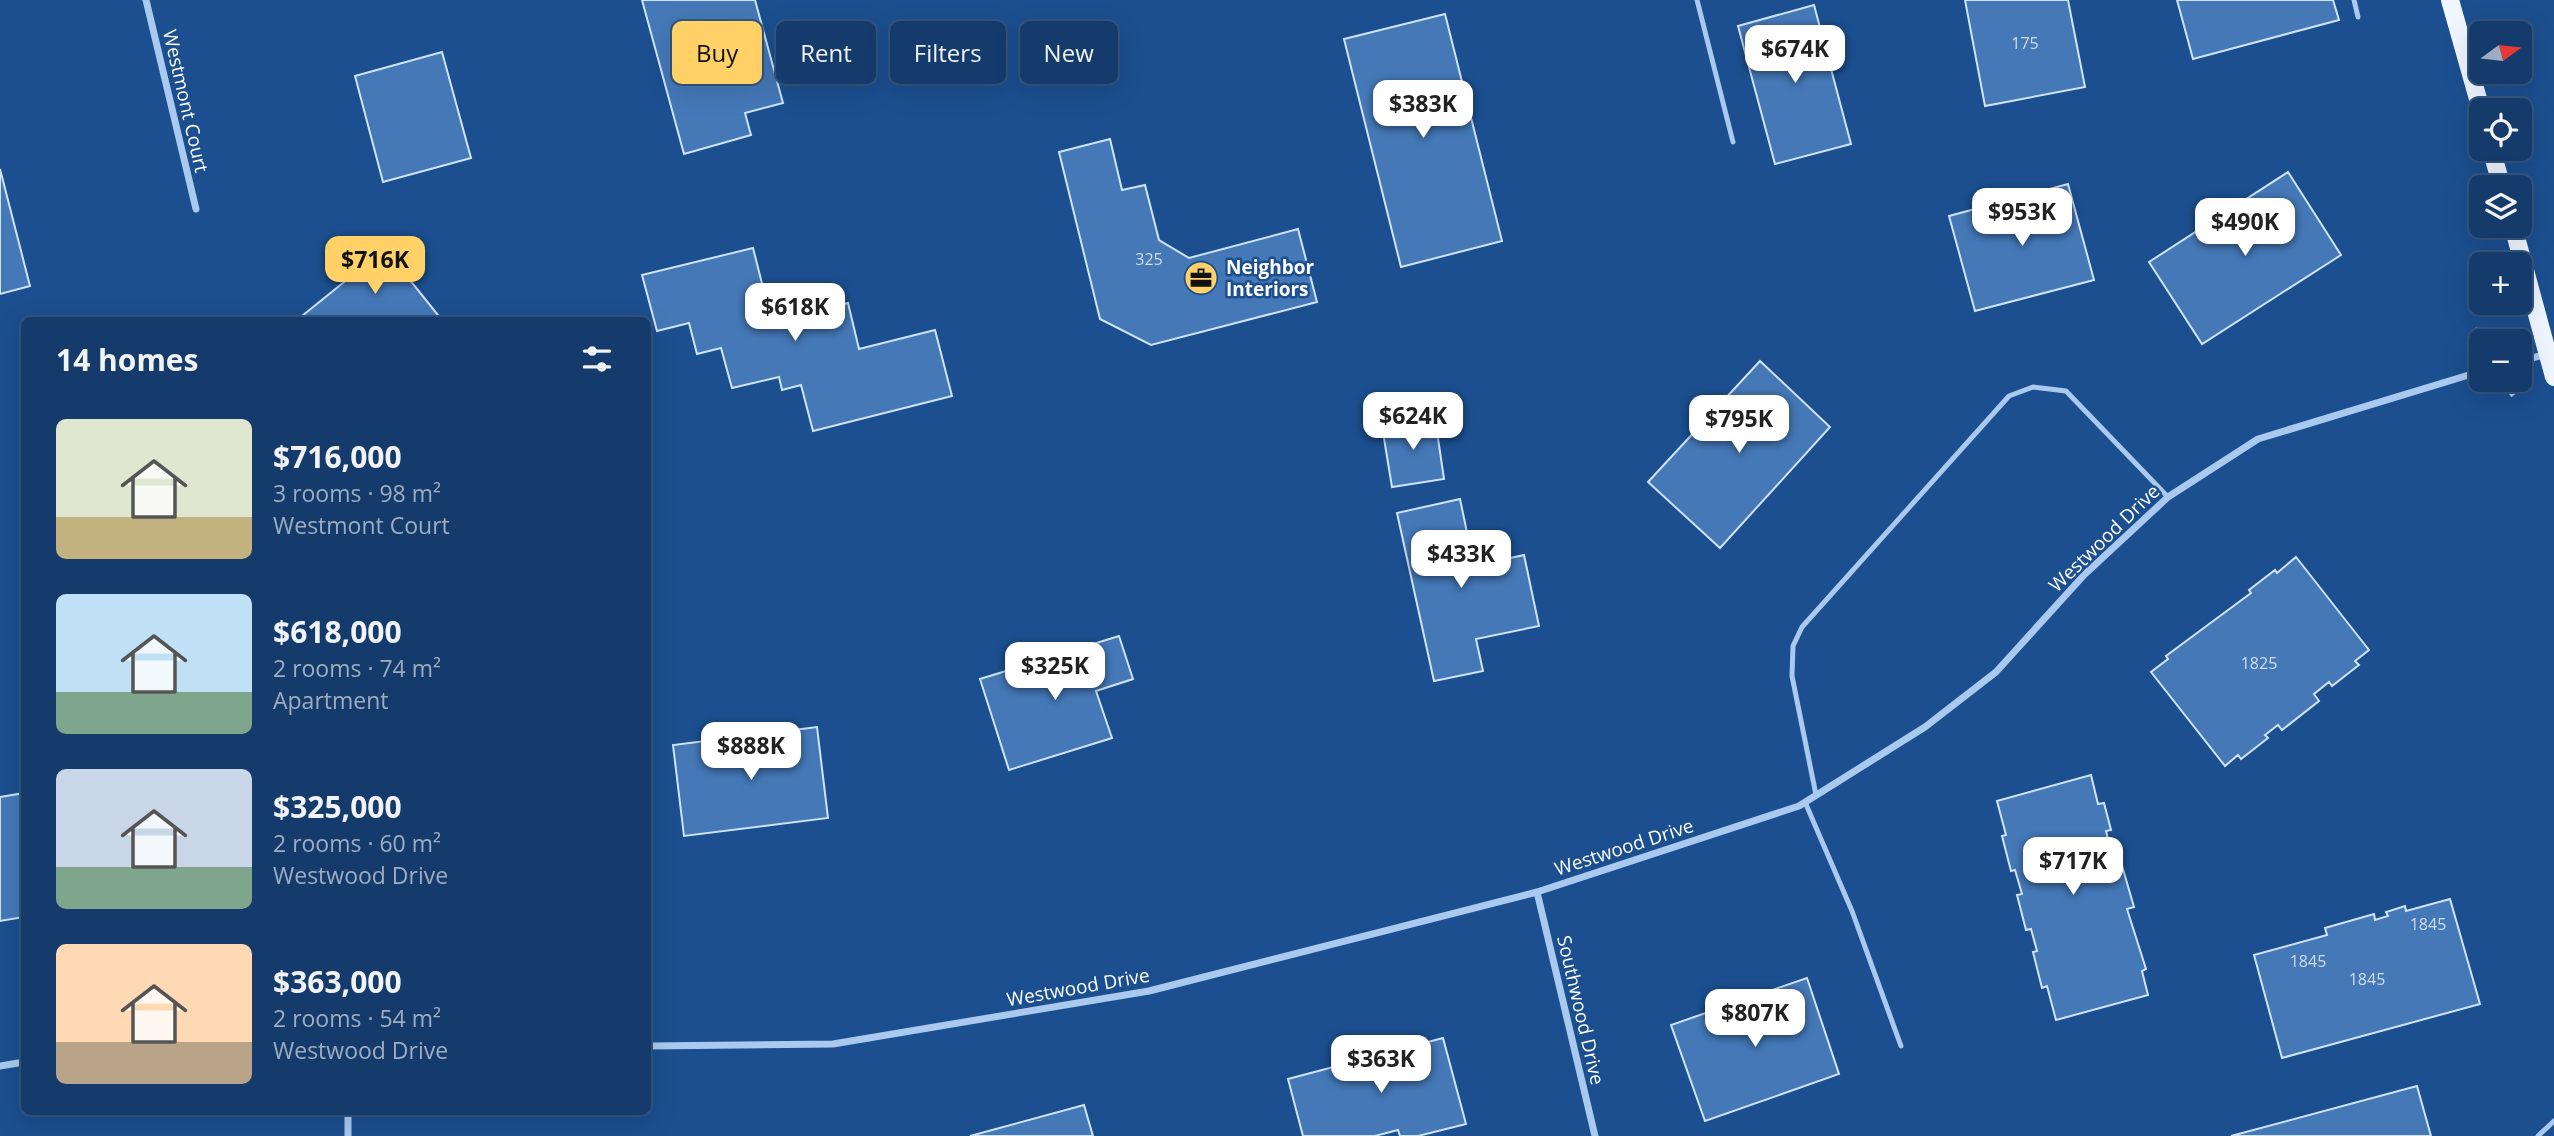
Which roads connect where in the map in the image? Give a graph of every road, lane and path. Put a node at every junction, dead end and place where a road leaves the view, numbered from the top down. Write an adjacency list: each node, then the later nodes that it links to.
1 (146, 0): 8 (street, Westmont Court)
2 (1697, 0): 7 (lane)
3 (2354, 0): 5 (lane)
4 (2450, 0): 6 (main road)
5 (2358, 17)
6 (2478, 98)
7 (1732, 142)
8 (195, 209)
9 (2515, 238): 10 (main road)
10 (2548, 354): 11 (street); 13 (main road)
11 (2532, 357)
12 (2469, 375): 14 (street, Westwood Drive)
13 (2554, 377)
14 (2168, 497): 15 (street, Westwood Drive); 15 (lane)
15 (1816, 794): 16 (street, Westwood Drive)
16 (1805, 802): 17 (street, Westwood Drive); 19 (lane)
17 (1537, 892): 18 (street, Westwood Drive); 25 (street, Southwood Drive)
18 (651, 1046)
19 (1901, 1046)
20 (21, 1062): 21 (street)
21 (0, 1066)
22 (348, 1115): 24 (street)
23 (2554, 1121): 26 (lane)
24 (348, 1136)
25 (1595, 1136)
26 (2538, 1136)

